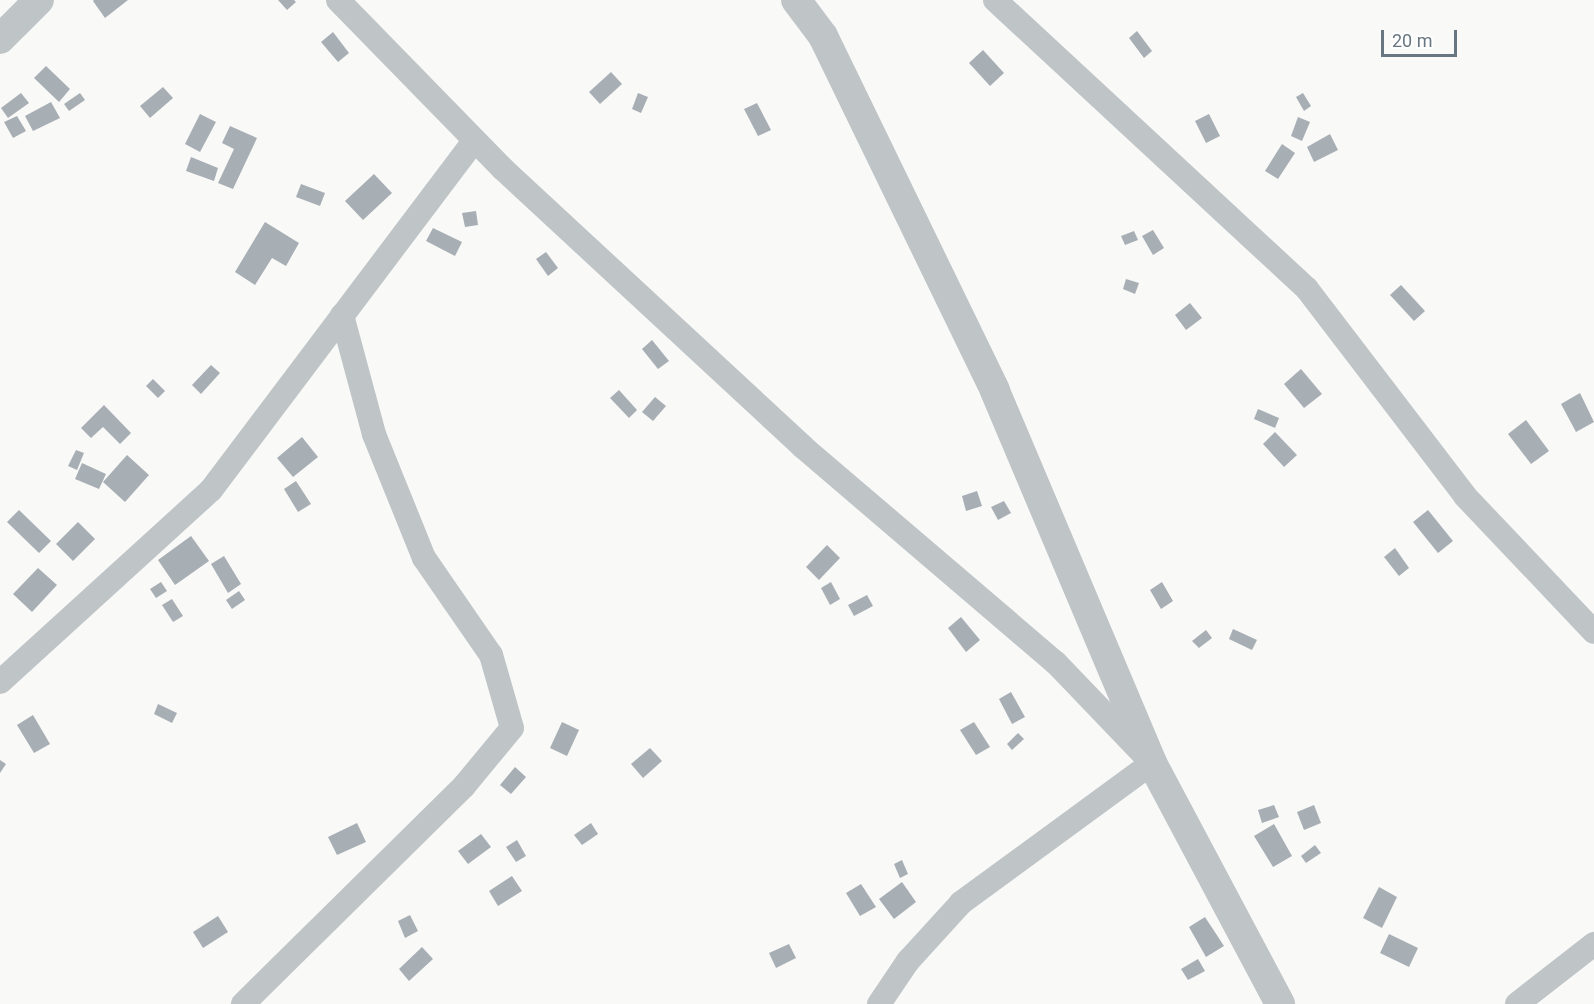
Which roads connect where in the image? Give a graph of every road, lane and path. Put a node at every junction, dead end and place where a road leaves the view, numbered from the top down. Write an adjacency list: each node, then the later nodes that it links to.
1 (39, 0): 5 (street)
2 (338, 0): 6 (street)
3 (796, 0): 10 (street)
4 (995, 0): 8 (street)
5 (0, 39)
6 (475, 140): 7 (street); 10 (street)
7 (342, 315): 9 (street); 12 (street)
8 (1594, 632)
9 (0, 682)
10 (1152, 763): 13 (street); 14 (street)
11 (1594, 944): 15 (street)
12 (243, 1004)
13 (879, 1004)
14 (1280, 1004)
15 (1517, 1004)

